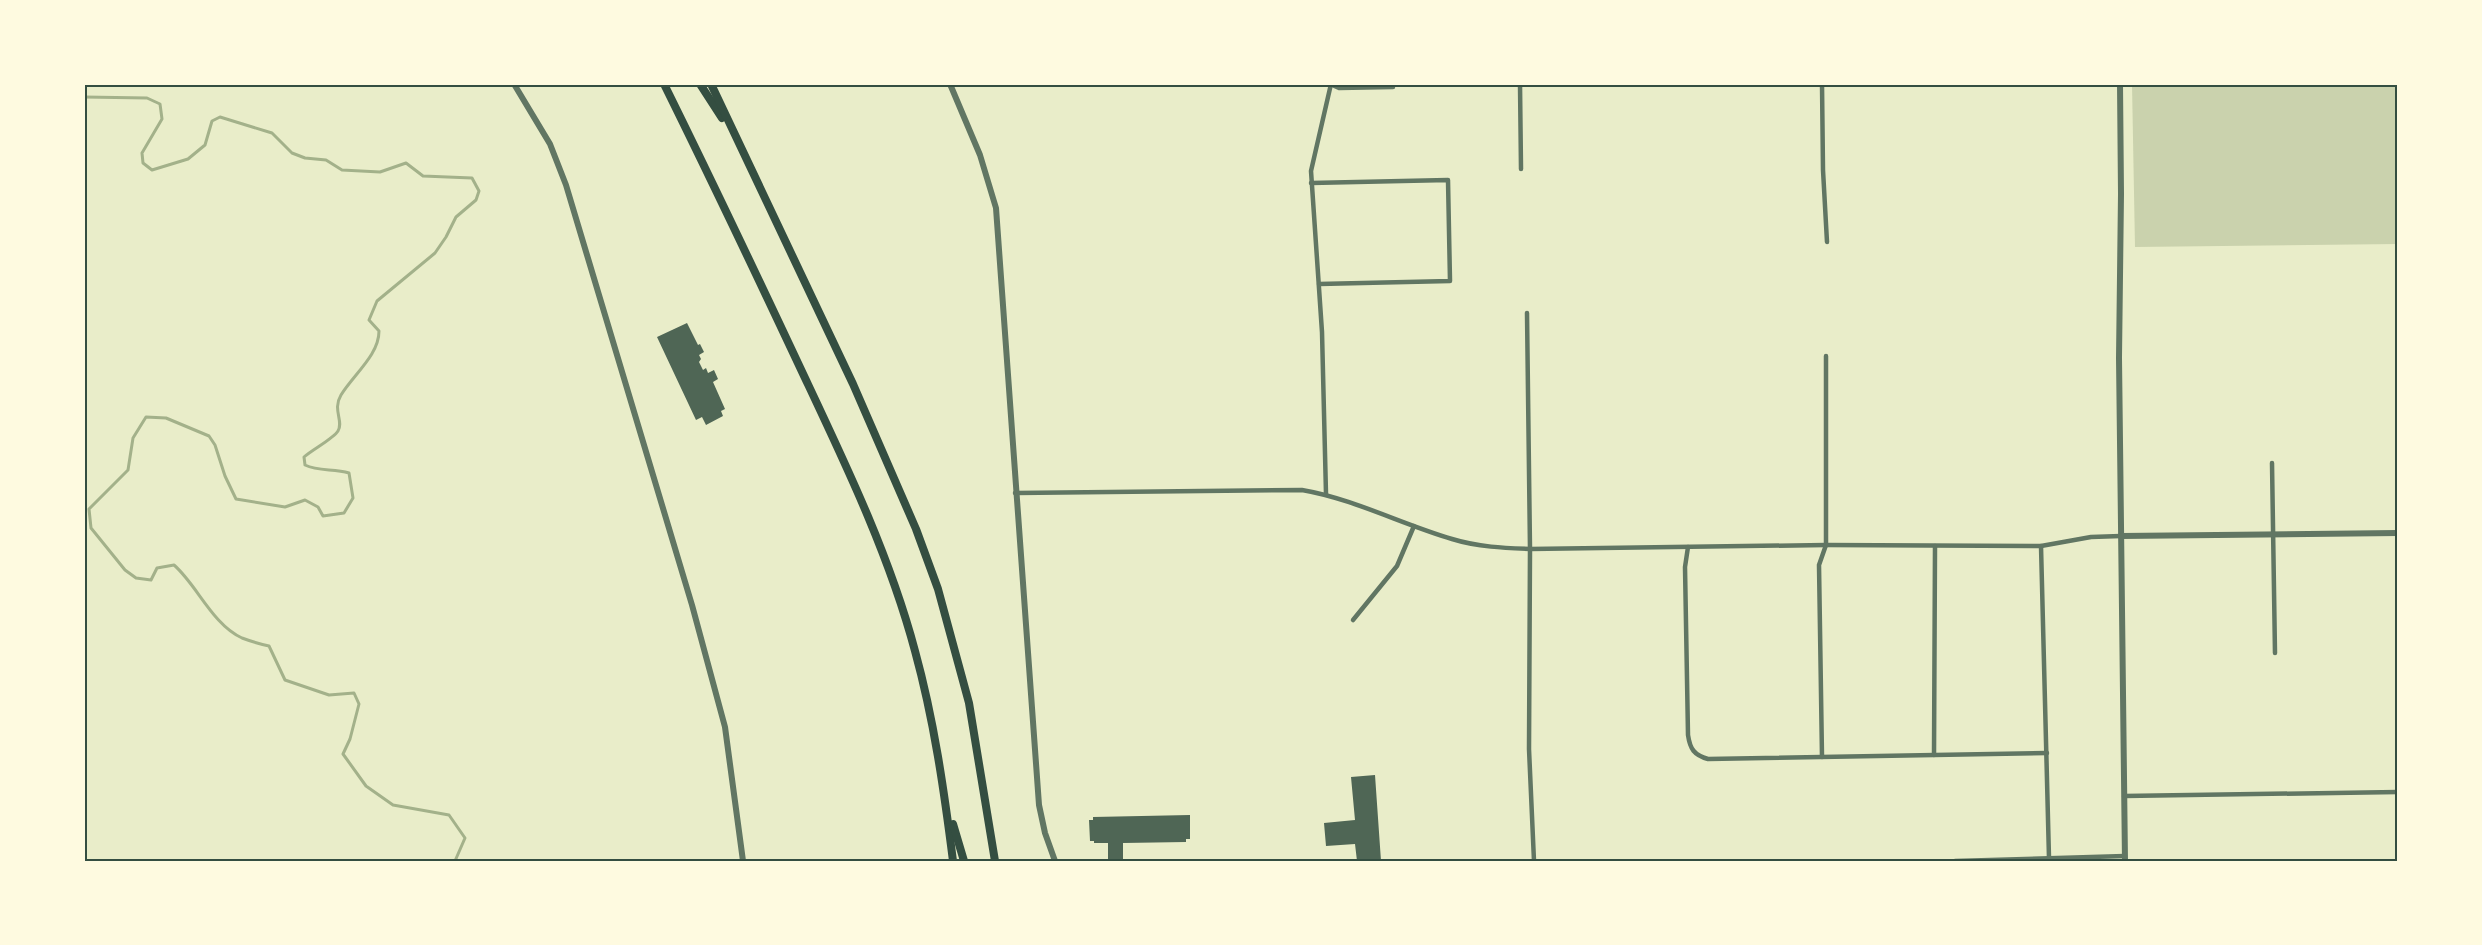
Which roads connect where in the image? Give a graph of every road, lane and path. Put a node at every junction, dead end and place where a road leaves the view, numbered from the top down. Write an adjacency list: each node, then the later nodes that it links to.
1 (514, 84): 40 (street)
2 (664, 84): 37 (highway)
3 (699, 84): 11 (highway)
4 (711, 84): 11 (highway)
5 (950, 84): 19 (street)
6 (1330, 84): 10 (street); 13 (street)
7 (1520, 84): 12 (street)
8 (1822, 84): 14 (street)
9 (2120, 84): 24 (street)
10 (1393, 87)
11 (748, 163): 43 (highway)
12 (1521, 169)
13 (1311, 183): 15 (street); 15 (street)
14 (1827, 242)
15 (1319, 284): 20 (street)
16 (1527, 313): 29 (street)
17 (1826, 356): 25 (street)
18 (2272, 463): 23 (street)
19 (1015, 493): 20 (street); 44 (street)
20 (1326, 494): 21 (street)
21 (1414, 526): 29 (street); 30 (street)
22 (2398, 533): 23 (street)
23 (2273, 534): 24 (street); 31 (street)
24 (2121, 536): 27 (street); 36 (street)
25 (1826, 544): 26 (street); 28 (street); 34 (street)
26 (1935, 546): 27 (street); 33 (street)
27 (2041, 546): 32 (street)
28 (1688, 547): 29 (street); 34 (street)
29 (1530, 549): 45 (street)
30 (1353, 620)
31 (2275, 653)
32 (2047, 753): 33 (street); 38 (street)
33 (1934, 755): 34 (street)
34 (1822, 757)
35 (2398, 792): 36 (street)
36 (2124, 796): 39 (street)
37 (946, 801): 41 (highway); 42 (highway)
38 (2049, 858): 39 (street); 46 (street)
39 (2125, 859)
40 (743, 861)
41 (953, 861)
42 (964, 861)
43 (995, 861)
44 (1055, 861)
45 (1534, 861)
46 (1955, 861)

